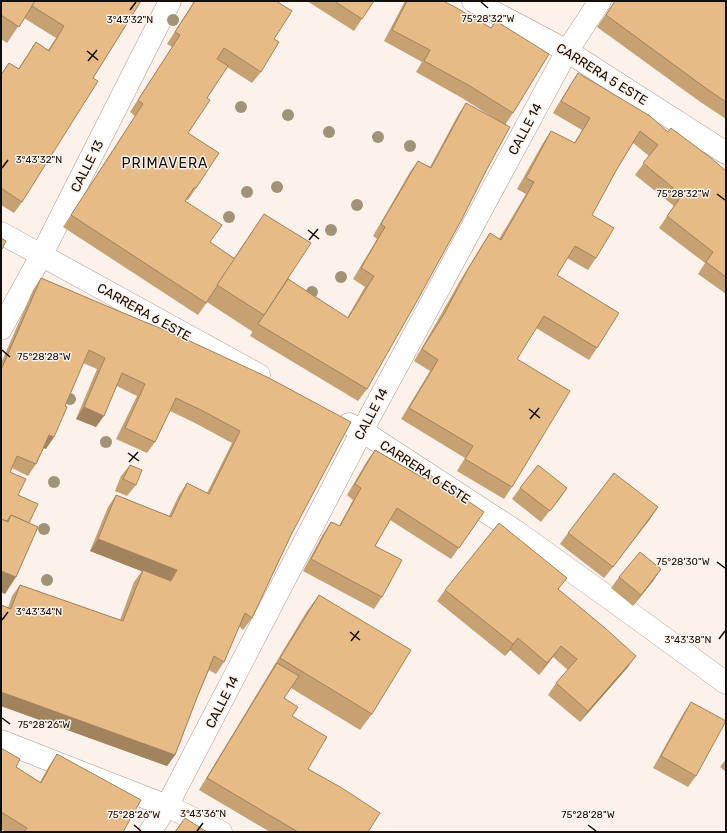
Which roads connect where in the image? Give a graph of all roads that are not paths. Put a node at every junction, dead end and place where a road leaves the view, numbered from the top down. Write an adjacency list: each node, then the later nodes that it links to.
1 (170, 1): 7 (street, CALLE 13)
2 (473, 1): 4 (street, CARRERA 5 ESTE)
3 (600, 1): 4 (street, CALLE 14)
4 (567, 50): 5 (street, CARRERA 5 ESTE); 11 (street, CALLE 14)
5 (726, 153)
6 (1, 233): 7 (street, CARRERA 6 ESTE)
7 (41, 256): 8 (street, CALLE 13); 9 (street, CARRERA 6 ESTE)
8 (1, 329)
9 (278, 386)
10 (334, 416): 11 (street, CARRERA 6 ESTE)
11 (362, 432): 12 (street, CARRERA 6 ESTE); 14 (street, CALLE 14)
12 (726, 683)
13 (1, 741): 14 (street)
14 (167, 806): 15 (street, CALLE 14); 16 (street)
15 (150, 832)
16 (221, 832)

